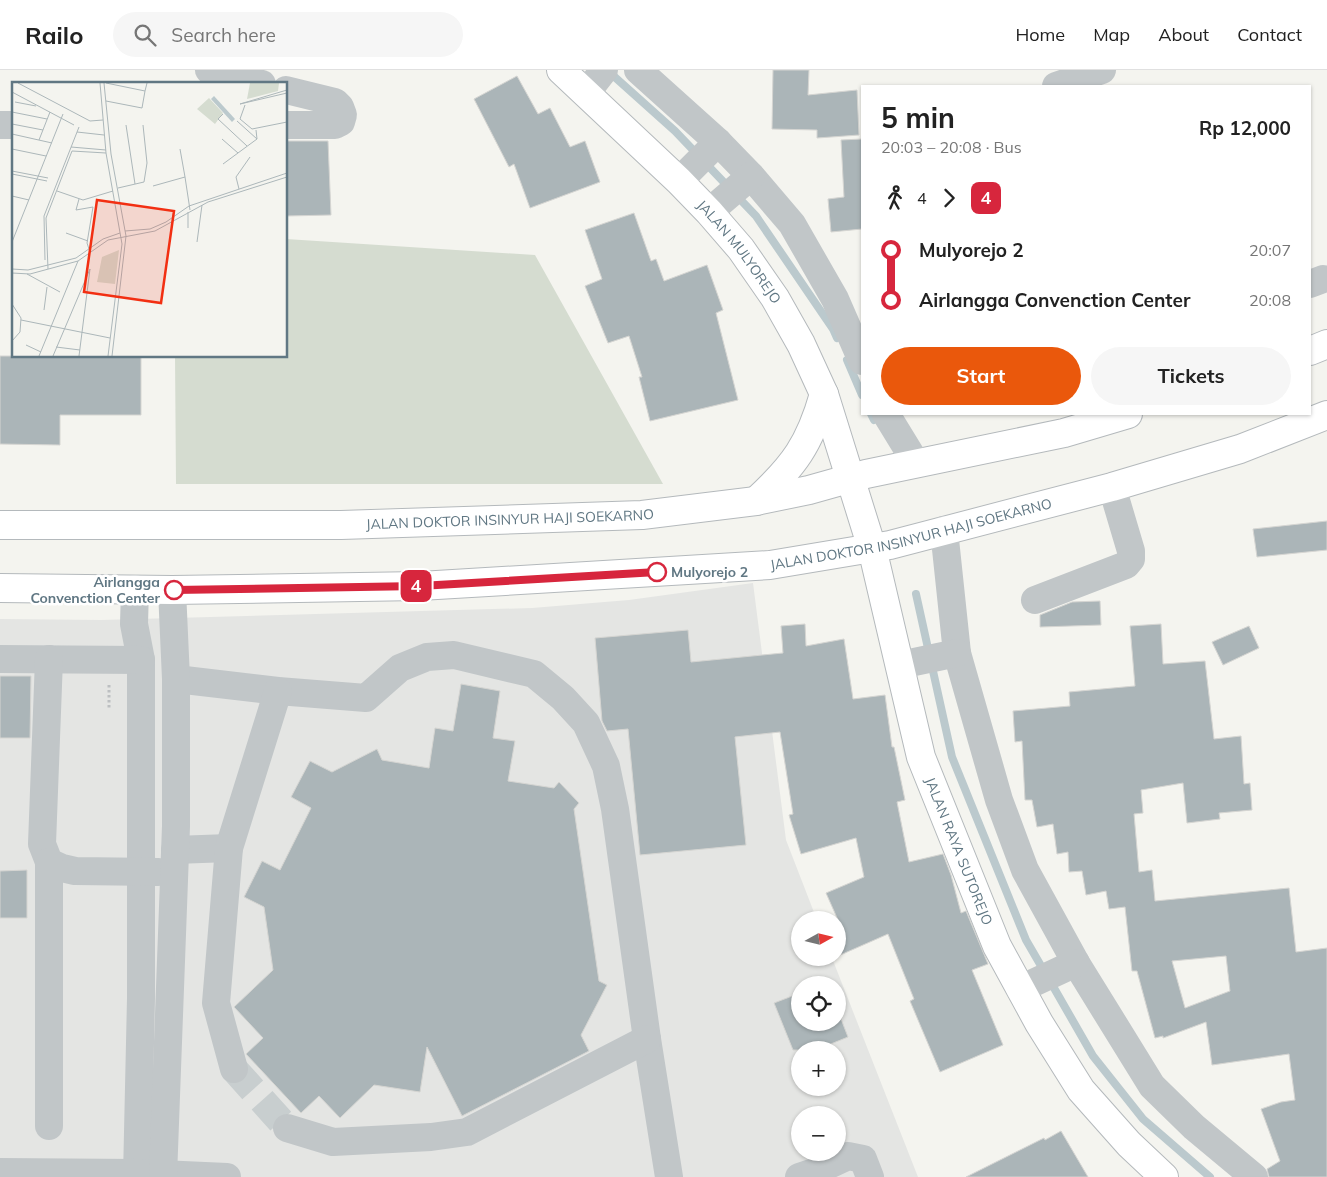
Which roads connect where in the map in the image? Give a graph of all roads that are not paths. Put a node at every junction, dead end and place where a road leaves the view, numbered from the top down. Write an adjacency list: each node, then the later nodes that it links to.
1 (209, 70): 6 (street)
2 (562, 70): 7 (main road, JALAN MULYOREJO)
3 (638, 70): 12 (street)
4 (1102, 70): 8 (street)
5 (1108, 70): 9 (street)
6 (254, 82)
7 (594, 83): 13 (main road, JALAN MULYOREJO)
8 (1059, 85)
9 (1114, 85)
10 (288, 90): 11 (street)
11 (288, 125)
12 (713, 147): 13 (street); 14 (street)
13 (683, 177): 14 (main road, JALAN MULYOREJO)
14 (730, 195): 17 (street); 18 (main road, JALAN MULYOREJO)
15 (1327, 344): 16 (main road)
16 (1311, 351)
17 (861, 359)
18 (824, 394): 23 (main road, JALAN MULYOREJO); 25 (main road)
19 (886, 415): 22 (street)
20 (1125, 415): 22 (main road, JALAN DOKTOR INSINYUR HAJI SOEKARNO)
21 (1327, 415): 24 (main road, JALAN DOKTOR INSINYUR HAJI SOEKARNO)
22 (906, 465): 23 (main road, JALAN DOKTOR INSINYUR HAJI SOEKARNO)
23 (859, 475): 25 (main road, JALAN DOKTOR INSINYUR HAJI SOEKARNO); 28 (main road, JALAN RAYA SUTOREJO)
24 (1112, 487): 27 (main road, JALAN DOKTOR INSINYUR HAJI SOEKARNO); 32 (street)
25 (756, 501): 26 (main road, JALAN DOKTOR INSINYUR HAJI SOEKARNO)
26 (0, 525)
27 (935, 533): 28 (main road, JALAN DOKTOR INSINYUR HAJI SOEKARNO); 33 (street)
28 (881, 546): 31 (main road, JALAN DOKTOR INSINYUR HAJI SOEKARNO); 37 (main road, JALAN RAYA SUTOREJO)
29 (0, 588): 30 (main road, JALAN DOKTOR INSINYUR HAJI SOEKARNO)
30 (135, 590): 31 (main road, JALAN DOKTOR INSINYUR HAJI SOEKARNO); 36 (street)
31 (172, 590): 38 (street)
32 (1035, 600)
33 (953, 654): 37 (street); 45 (street)
34 (0, 659): 35 (street)
35 (49, 659): 36 (street); 43 (street)
36 (141, 660): 40 (street)
37 (906, 664): 46 (main road, JALAN RAYA SUTOREJO)
38 (176, 679): 39 (street); 42 (street)
39 (278, 691): 41 (street); 47 (street)
40 (141, 825): 42 (street); 44 (street)
41 (229, 848): 42 (street); 48 (street)
42 (175, 849): 44 (street); 52 (street)
43 (49, 862): 44 (street); 49 (street)
44 (141, 872): 52 (street)
45 (1068, 967): 46 (street); 58 (street)
46 (1027, 986): 57 (main road, JALAN RAYA SUTOREJO)
47 (647, 1038): 50 (street); 54 (street)
48 (234, 1070)
49 (49, 1126)
50 (287, 1128)
51 (0, 1172): 52 (street)
52 (150, 1175): 53 (street)
53 (227, 1177)
54 (669, 1177)
55 (799, 1177): 56 (street)
56 (870, 1177)
57 (1164, 1177)
58 (1254, 1177)

